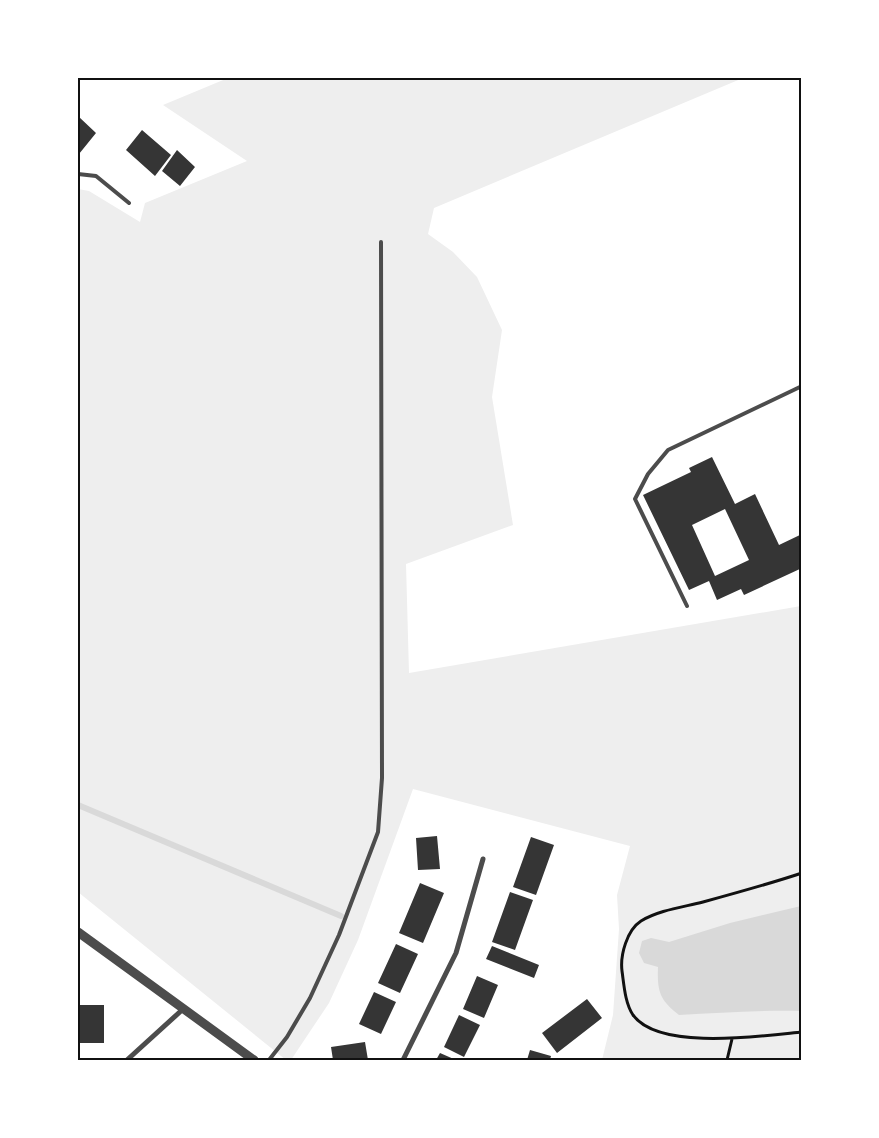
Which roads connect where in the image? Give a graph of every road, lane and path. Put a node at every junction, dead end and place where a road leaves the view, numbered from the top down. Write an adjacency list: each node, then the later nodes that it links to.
1 (78, 174): 2 (lane)
2 (129, 203)
3 (381, 242): 14 (lane)
4 (802, 386): 5 (lane)
5 (687, 606)
6 (484, 859): 15 (street)
7 (802, 873): 11 (path)
8 (78, 932): 9 (street)
9 (182, 1010): 12 (street); 13 (street)
10 (802, 1032): 11 (path)
11 (732, 1038): 16 (path)
12 (127, 1060)
13 (254, 1060)
14 (269, 1060)
15 (404, 1060)
16 (727, 1060)

